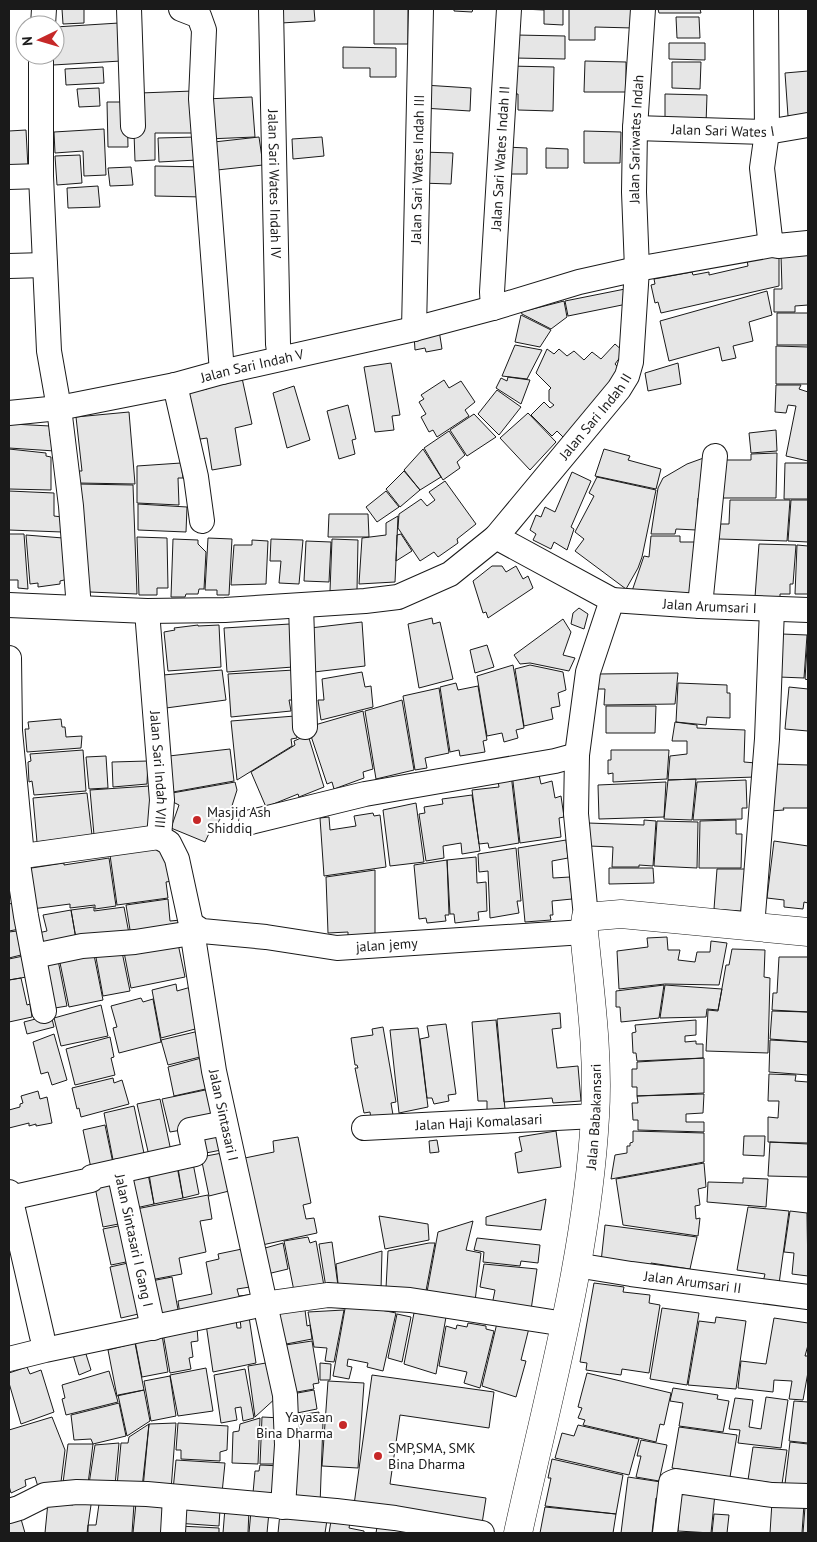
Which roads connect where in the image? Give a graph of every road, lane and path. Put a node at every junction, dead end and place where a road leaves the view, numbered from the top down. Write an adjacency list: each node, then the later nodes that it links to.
1 (129, 9): 9 (street)
2 (181, 9): 23 (street)
3 (271, 9): 22 (street, Jalan Sari Wates Indah IV)
4 (421, 9): 21 (street, Jalan Sari Wates Indah III)
5 (509, 9): 20 (street, Jalan Sari Wates Indah II)
6 (643, 9): 11 (street, Jalan Sariwates Indah)
7 (766, 9): 12 (street)
8 (41, 65): 13 (street)
9 (132, 126)
10 (808, 126): 12 (street, Jalan Sari Wates I)
11 (635, 128): 12 (street, Jalan Sari Wates I); 19 (street, Jalan Sariwates Indah)
12 (767, 132): 15 (street)
13 (41, 176): 14 (street); 17 (street)
14 (9, 178)
15 (772, 244): 16 (street, Jalan Sari Indah V); 19 (street, Jalan Sari Indah V)
16 (808, 244)
17 (45, 265): 18 (street); 25 (street)
18 (9, 266)
19 (637, 269): 20 (street, Jalan Sari Indah V); 29 (street, Jalan Sari Indah II)
20 (493, 308): 21 (street, Jalan Sari Indah V)
21 (414, 329): 22 (street, Jalan Sari Indah V)
22 (280, 358): 23 (street, Jalan Sari Indah V)
23 (222, 372): 24 (street, Jalan Sari Indah V)
24 (174, 385): 25 (street, Jalan Sari Indah V); 28 (street)
25 (59, 408): 26 (street, Jalan Sari Indah V); 34 (street)
26 (9, 413)
27 (715, 456): 33 (street)
28 (202, 521)
29 (496, 537): 30 (street); 32 (street, Jalan Sari Indah II)
30 (612, 600): 33 (street, Jalan Arumsari I); 40 (street)
31 (9, 605): 34 (street, Jalan Sari Indah II)
32 (301, 606): 37 (street, Jalan Sari Indah II); 39 (street)
33 (700, 606): 35 (street, Jalan Arumsari I)
34 (79, 608): 37 (street, Jalan Sari Indah II)
35 (772, 609): 36 (street, Jalan Arumsari I); 45 (street)
36 (808, 610)
37 (148, 611): 42 (street, Jalan Sari Indah VIII)
38 (9, 658): 43 (street)
39 (305, 727)
40 (577, 756): 41 (street); 44 (street)
41 (251, 822)
42 (159, 837): 43 (street, Jalan Sari Indah VIII); 46 (street, Jalan Sintasari I)
43 (16, 857): 48 (street)
44 (585, 924): 45 (street); 46 (street, jalan jemy); 50 (street, Jalan Babakansari)
45 (752, 927): 47 (street)
46 (191, 929): 48 (street); 51 (street, Jalan Sintasari I)
47 (808, 932)
48 (34, 956): 49 (street)
49 (44, 1011)
50 (595, 1116): 52 (street, Jalan Haji Komalasari); 55 (street, Jalan Babakansari)
51 (225, 1123): 53 (street, Jalan Sintasari I Gang I); 57 (street, Jalan Sintasari I)
52 (364, 1128)
53 (119, 1171): 54 (street); 59 (street, Jalan Sintasari I Gang I)
54 (9, 1195): 60 (street)
55 (576, 1265): 56 (street, Jalan Arumsari II); 58 (street, Jalan Babakansari)
56 (808, 1297)
57 (264, 1304): 58 (street); 59 (street); 64 (street, Jalan Sintasari I)
58 (564, 1324): 68 (street, Jalan Babakansari)
59 (153, 1328): 61 (street)
60 (42, 1336)
61 (9, 1360)
62 (808, 1496): 69 (street)
63 (175, 1497): 64 (street); 65 (street); 66 (street)
64 (283, 1507): 67 (street)
65 (9, 1510)
66 (173, 1533)
67 (482, 1533)
68 (518, 1533)
69 (665, 1533)

